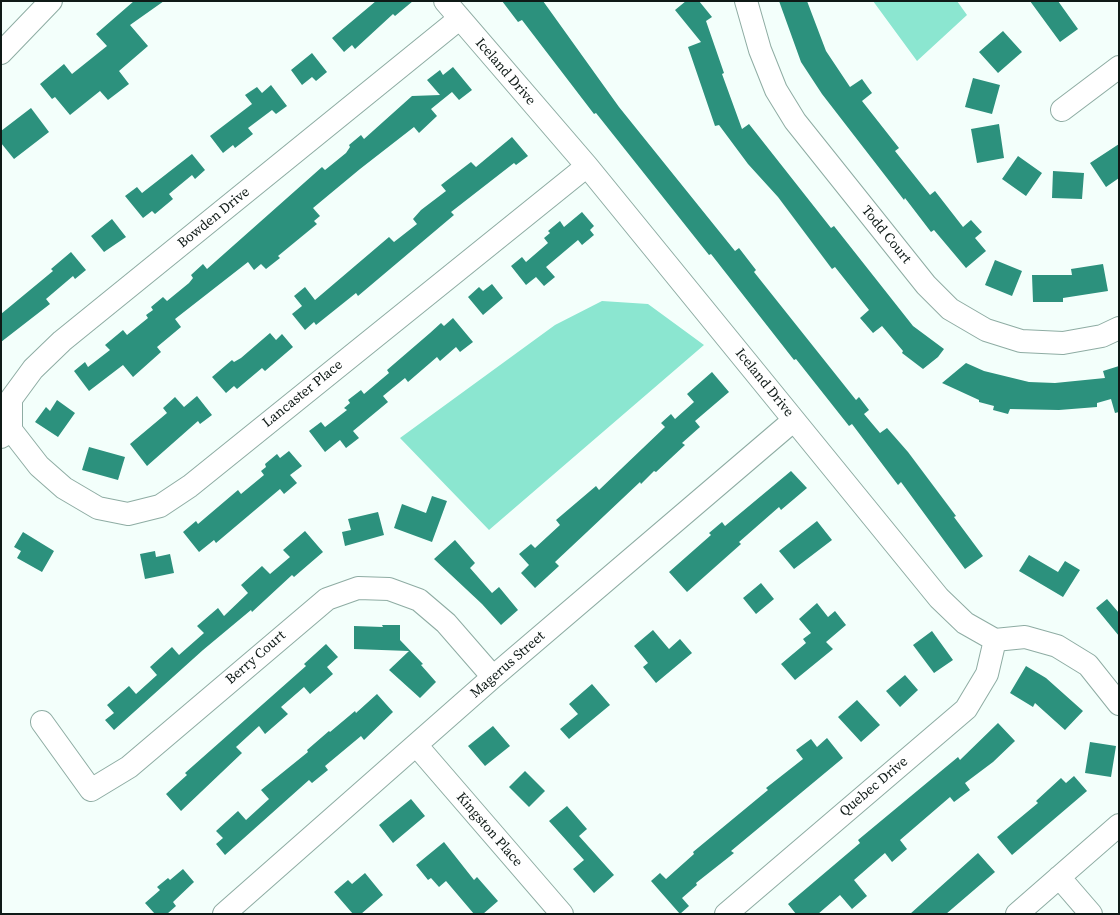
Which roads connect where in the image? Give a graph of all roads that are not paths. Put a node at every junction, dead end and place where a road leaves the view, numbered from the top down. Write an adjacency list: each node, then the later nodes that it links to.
1 (52, 1): 5 (street)
2 (444, 1): 4 (street, Iceland Drive)
3 (746, 1): 9 (street, Todd Court)
4 (459, 20): 8 (street, Iceland Drive); 11 (street, Bowden Drive)
5 (1, 53)
6 (1119, 67): 7 (street)
7 (1062, 110)
8 (587, 166): 10 (street, Iceland Drive); 11 (street, Lancaster Place)
9 (1119, 328)
10 (794, 420): 12 (street, Iceland Drive); 13 (street, Magerus Street)
11 (6, 434)
12 (995, 640): 14 (street); 21 (street, Quebec Drive)
13 (493, 677): 15 (street, Berry Court); 16 (street, Magerus Street)
14 (1119, 704)
15 (42, 722)
16 (417, 746): 19 (street, Magerus Street); 20 (street, Kingston Place)
17 (1119, 825): 18 (street)
18 (1059, 877): 22 (street); 23 (street)
19 (224, 914)
20 (562, 914)
21 (726, 914)
22 (1017, 914)
23 (1091, 914)

